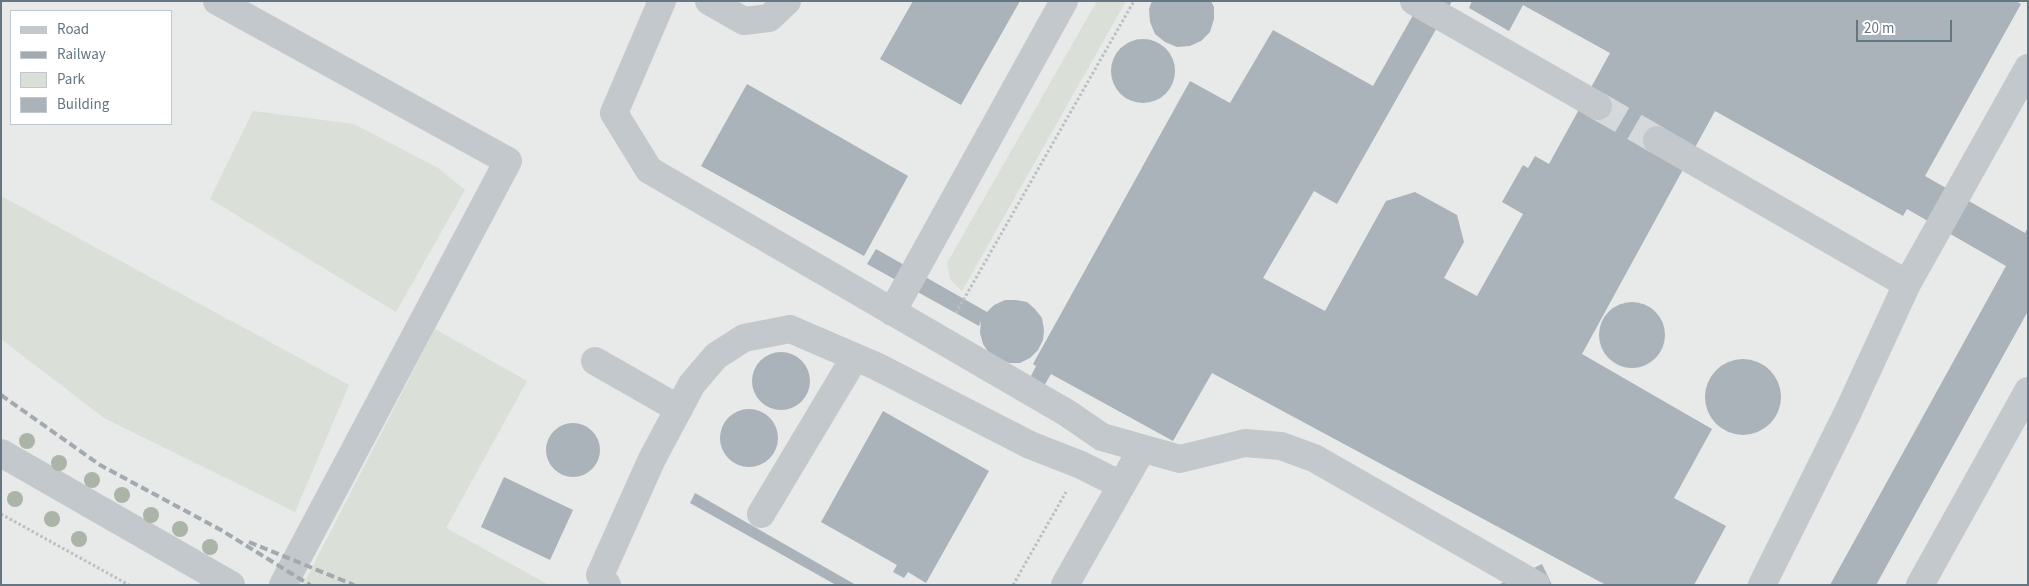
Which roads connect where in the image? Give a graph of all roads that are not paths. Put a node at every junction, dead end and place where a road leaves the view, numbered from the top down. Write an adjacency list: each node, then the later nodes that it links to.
1 (217, 1): 21 (lane)
2 (662, 1): 11 (lane)
3 (709, 1): 4 (lane)
4 (787, 1)
5 (1064, 1): 11 (lane)
6 (1414, 1): 8 (lane)
7 (2028, 68): 10 (lane)
8 (1598, 106)
9 (1657, 140): 10 (lane)
10 (1907, 284): 25 (lane)
11 (892, 312): 16 (lane)
12 (855, 357): 15 (lane); 18 (lane); 19 (lane)
13 (595, 361): 15 (lane)
14 (2028, 391): 26 (lane)
15 (678, 409): 22 (lane)
16 (1142, 449): 18 (lane); 24 (lane)
17 (1, 453): 20 (lane)
18 (1121, 485): 23 (lane)
19 (761, 514)
20 (231, 585)
21 (283, 585)
22 (607, 585)
23 (1065, 585)
24 (1536, 585)
25 (1762, 585)
26 (1920, 585)

